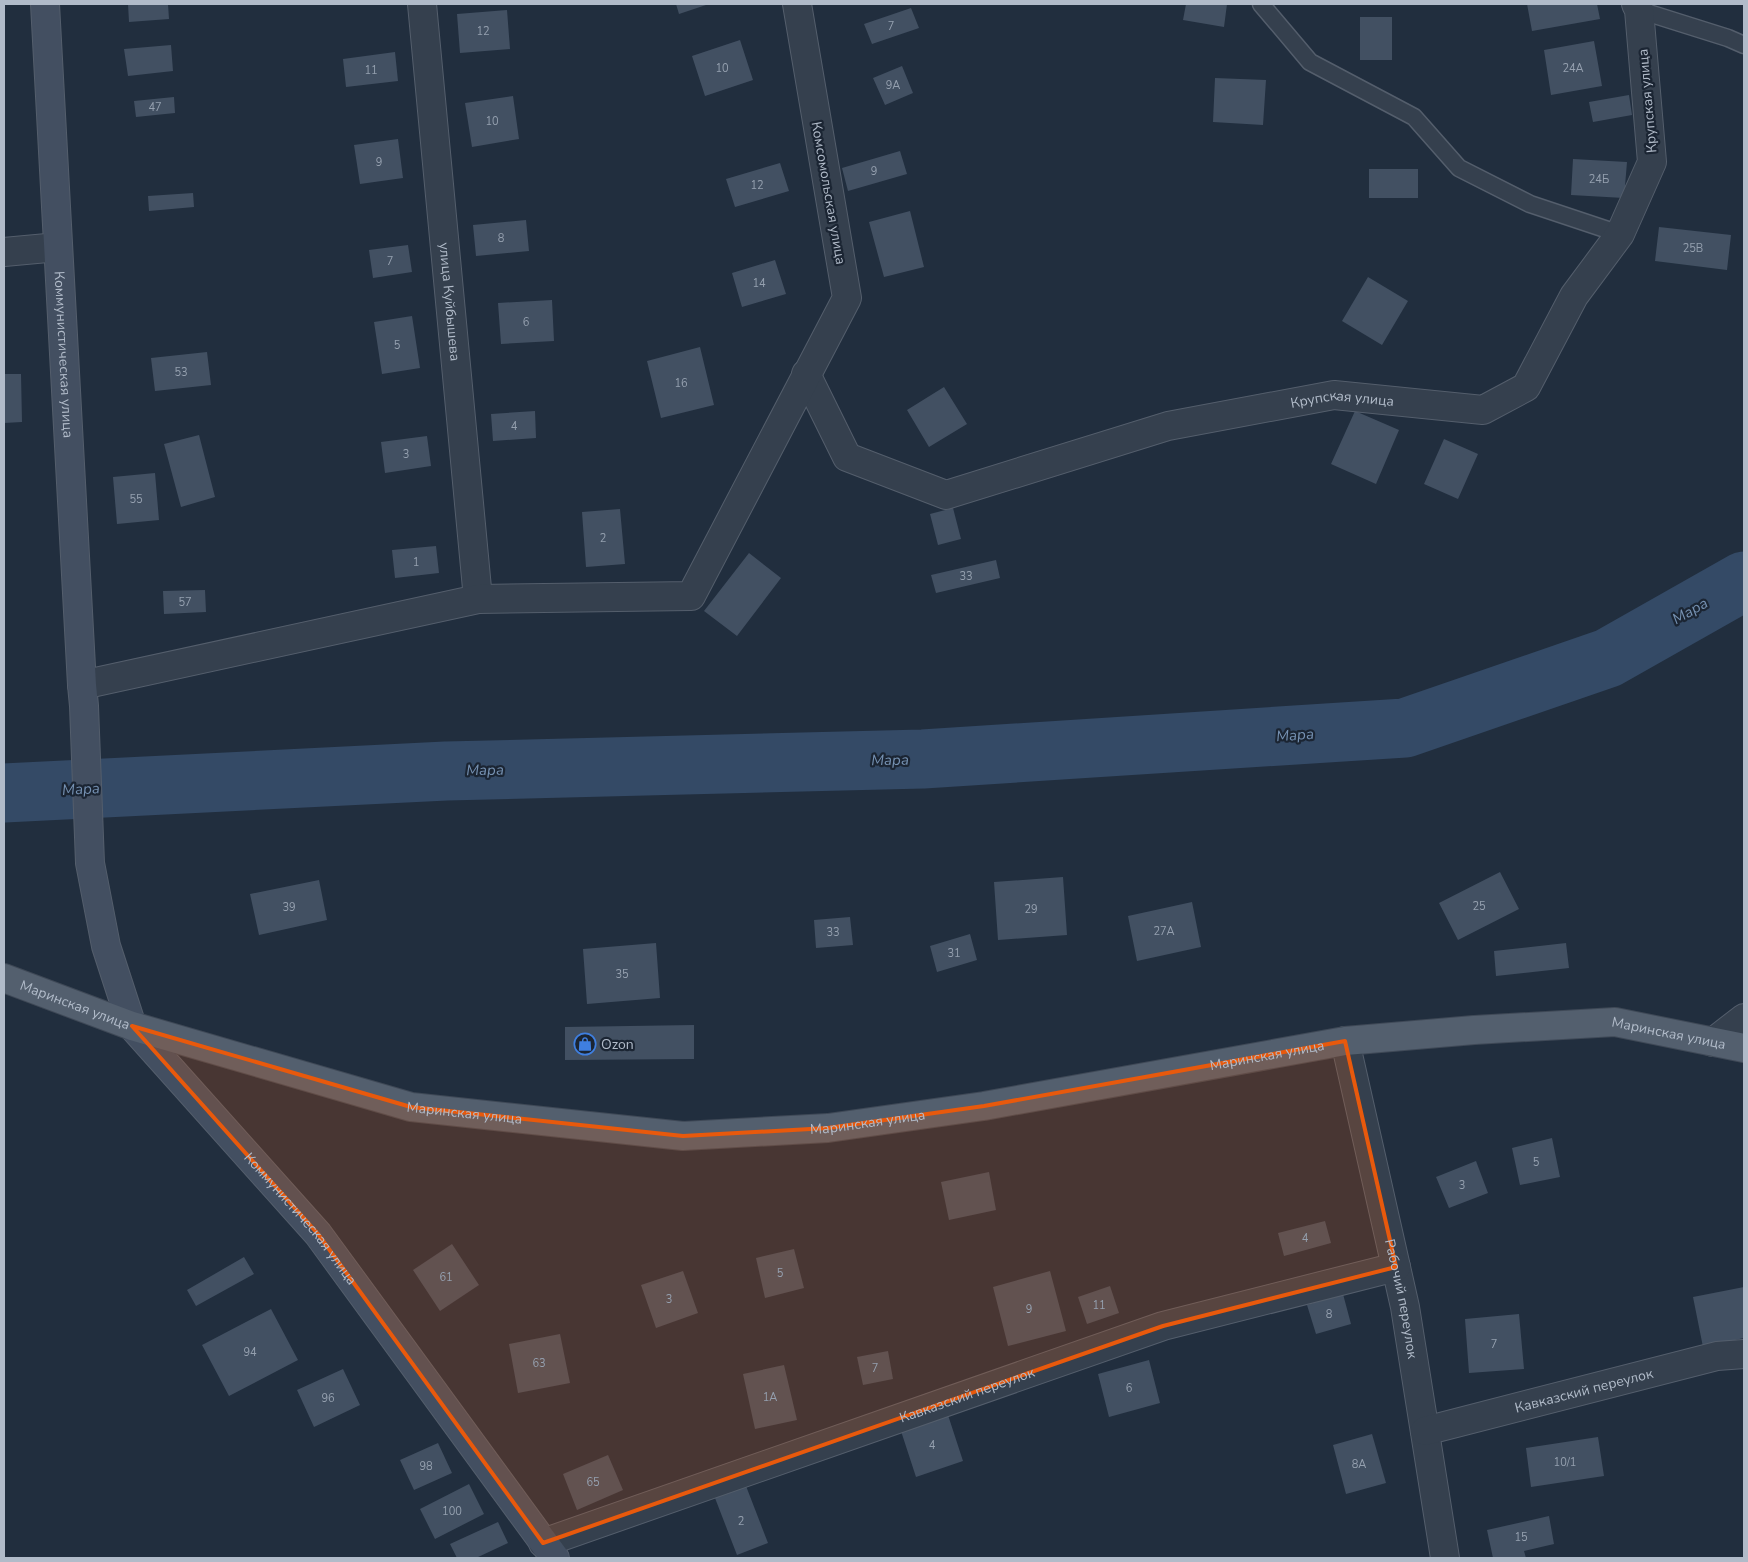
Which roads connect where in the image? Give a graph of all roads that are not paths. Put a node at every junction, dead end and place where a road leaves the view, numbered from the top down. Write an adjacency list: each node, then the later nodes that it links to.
1 (45, 4): 8 (street, Коммунистическая улица)
2 (422, 4): 11 (street, улица Куйбышева)
3 (797, 4): 10 (street, Комсомольская улица)
4 (1260, 4): 7 (lane)
5 (1638, 7): 6 (lane); 7 (street, Крупская улица)
6 (1744, 45)
7 (1620, 234): 10 (street, Крупская улица)
8 (58, 247): 9 (street); 12 (street, Коммунистическая улица)
9 (4, 252)
10 (806, 374): 11 (street, Комсомольская улица)
11 (478, 599): 12 (street)
12 (83, 695): 15 (street, Коммунистическая улица)
13 (4, 978): 15 (main road, Маринская улица)
14 (1744, 1018): 17 (street)
15 (132, 1026): 16 (main road, Маринская улица); 22 (street, Коммунистическая улица)
16 (1345, 1041): 17 (main road, Маринская улица); 19 (street, Рабочий переулок)
17 (1713, 1042): 18 (main road, Маринская улица)
18 (1744, 1048)
19 (1396, 1266): 21 (street, Рабочий переулок); 22 (street, Кавказский переулок)
20 (1744, 1354): 21 (street, Кавказский переулок)
21 (1425, 1430): 23 (street, Рабочий переулок)
22 (550, 1550)
23 (1445, 1558)

